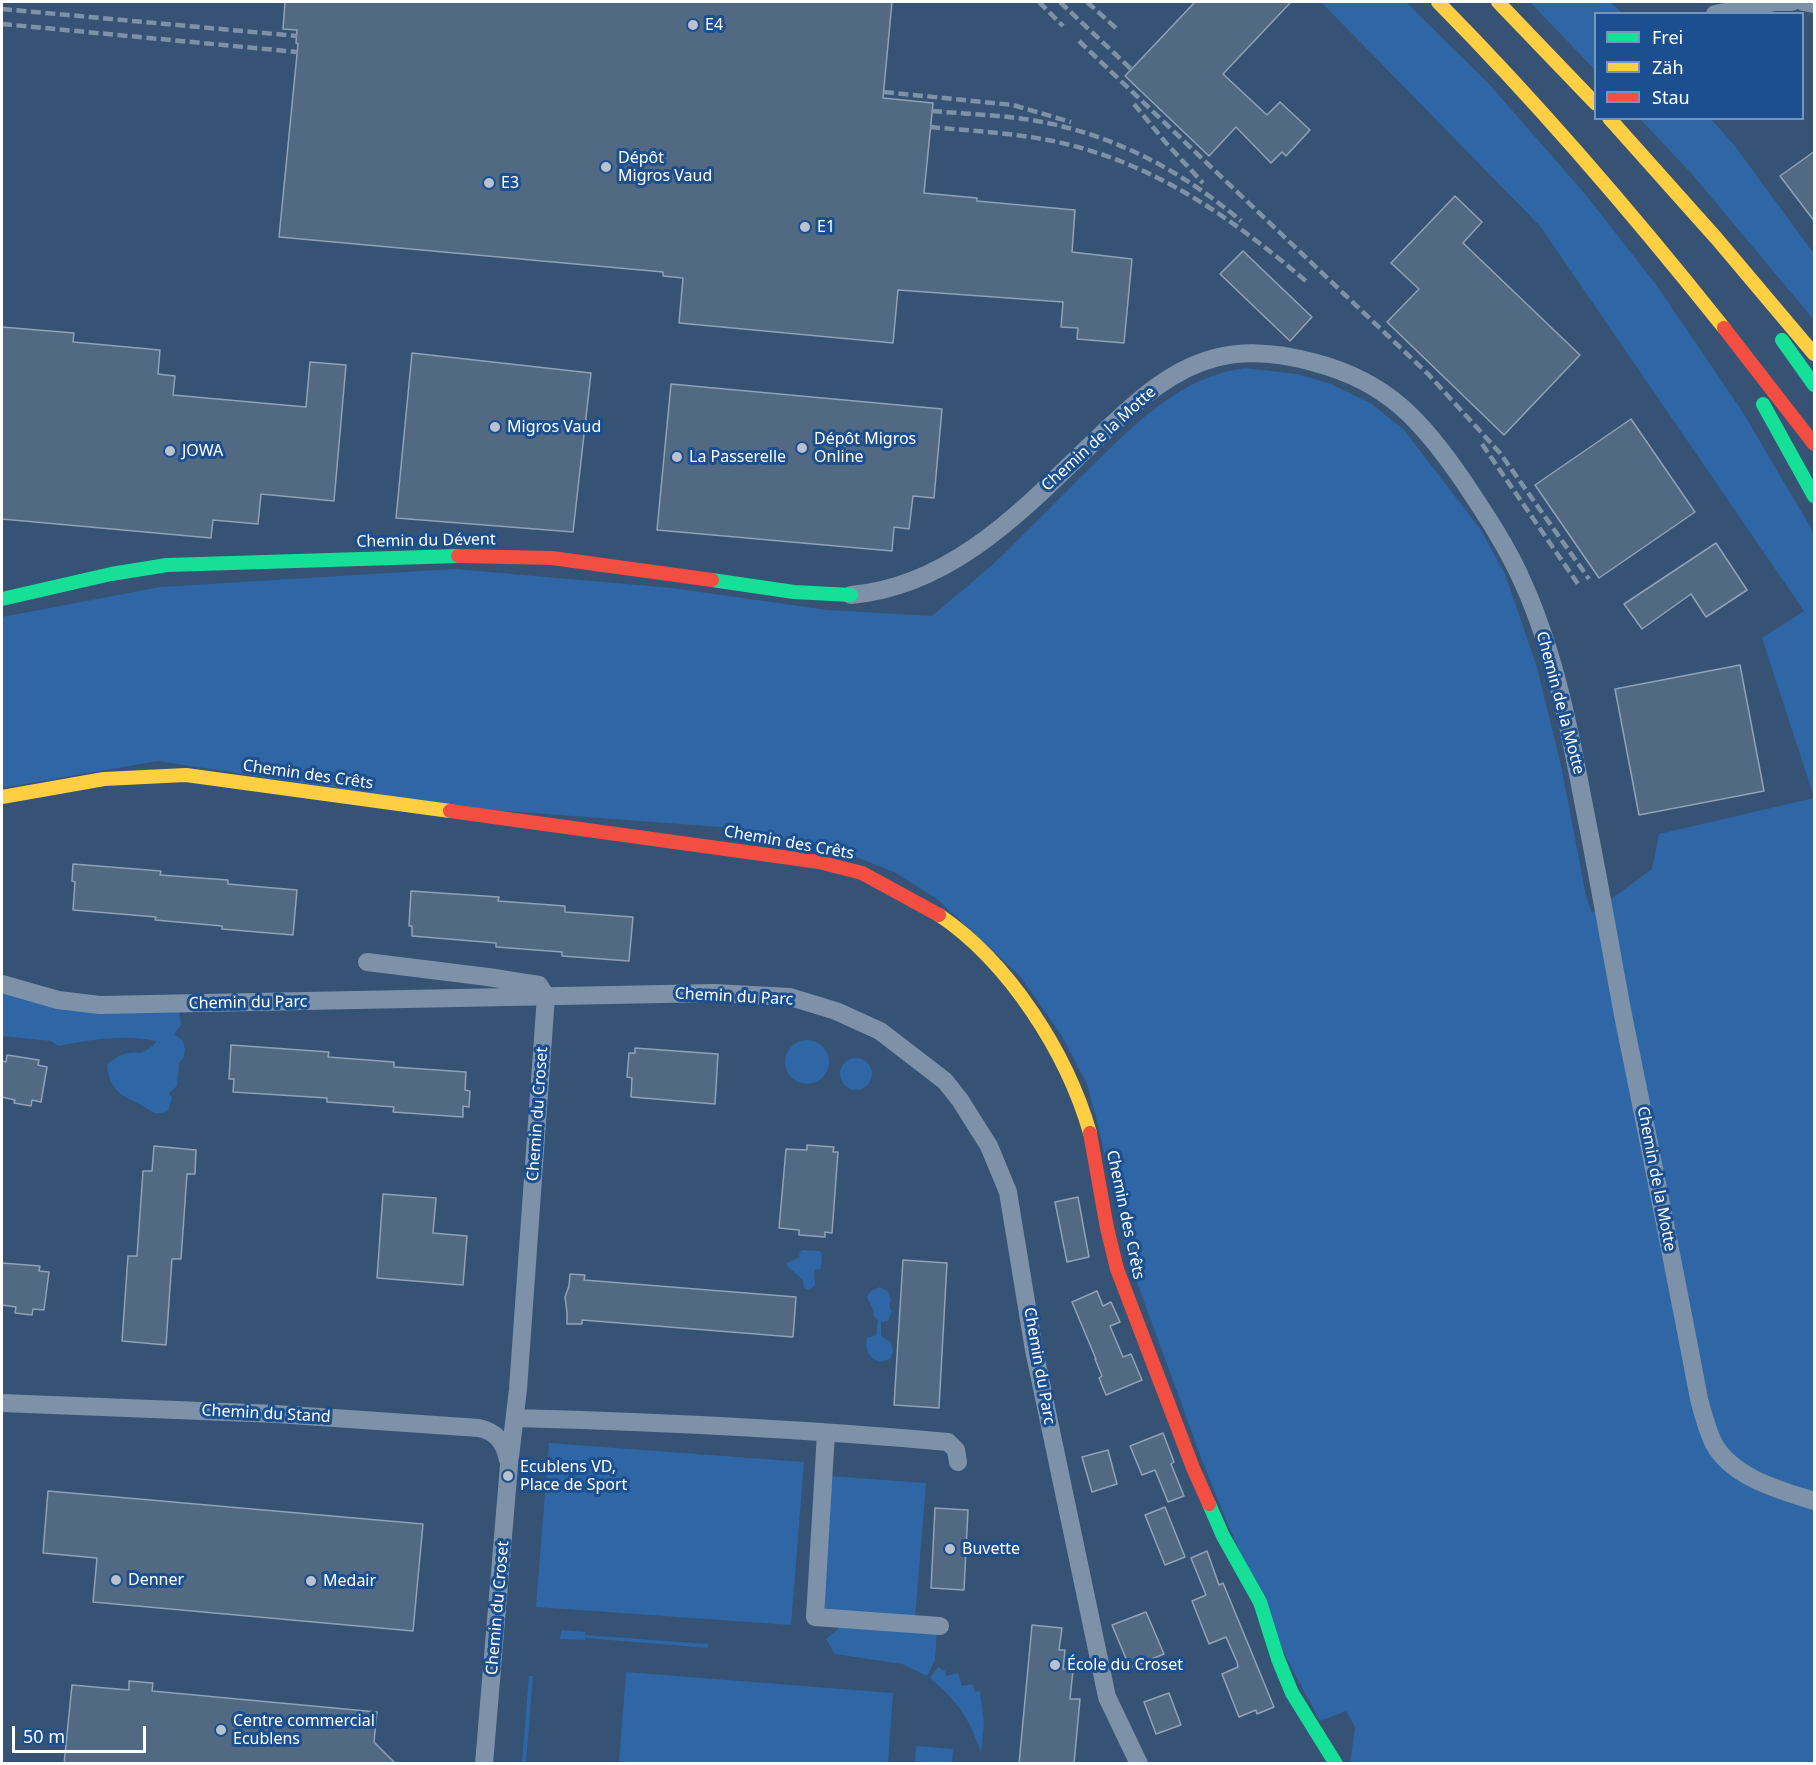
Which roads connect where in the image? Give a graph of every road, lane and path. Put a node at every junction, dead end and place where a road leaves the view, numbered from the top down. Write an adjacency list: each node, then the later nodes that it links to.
1 (1438, 2): 10 (main road)
2 (1498, 2): 7 (main road)
3 (1792, 2): 6 (street)
4 (1803, 2): 5 (street)
5 (1815, 4)
6 (1725, 12)
7 (1594, 102)
8 (1611, 120): 9 (main road)
9 (1646, 159): 11 (main road); 12 (main road)
10 (1699, 296): 13 (main road); 14 (main road)
11 (1815, 354)
12 (1815, 385)
13 (1815, 444)
14 (1815, 496)
15 (851, 595): 16 (main road, Chemin du Dévent); 26 (street, Chemin de la Motte)
16 (2, 599)
17 (2, 797): 30 (main road, Chemin des Crêts)
18 (368, 962): 20 (street)
19 (2, 984): 20 (street, Chemin du Parc)
20 (546, 996): 22 (street, Chemin du Croset); 29 (street, Chemin du Parc)
21 (2, 1402): 25 (street, Chemin du Stand)
22 (515, 1418): 23 (street); 25 (street, Chemin du Croset)
23 (826, 1433): 24 (street); 27 (street)
24 (958, 1462)
25 (509, 1465): 28 (street, Chemin du Croset)
26 (1815, 1501)
27 (940, 1626)
28 (484, 1764)
29 (1139, 1764)
30 (1336, 1764)

